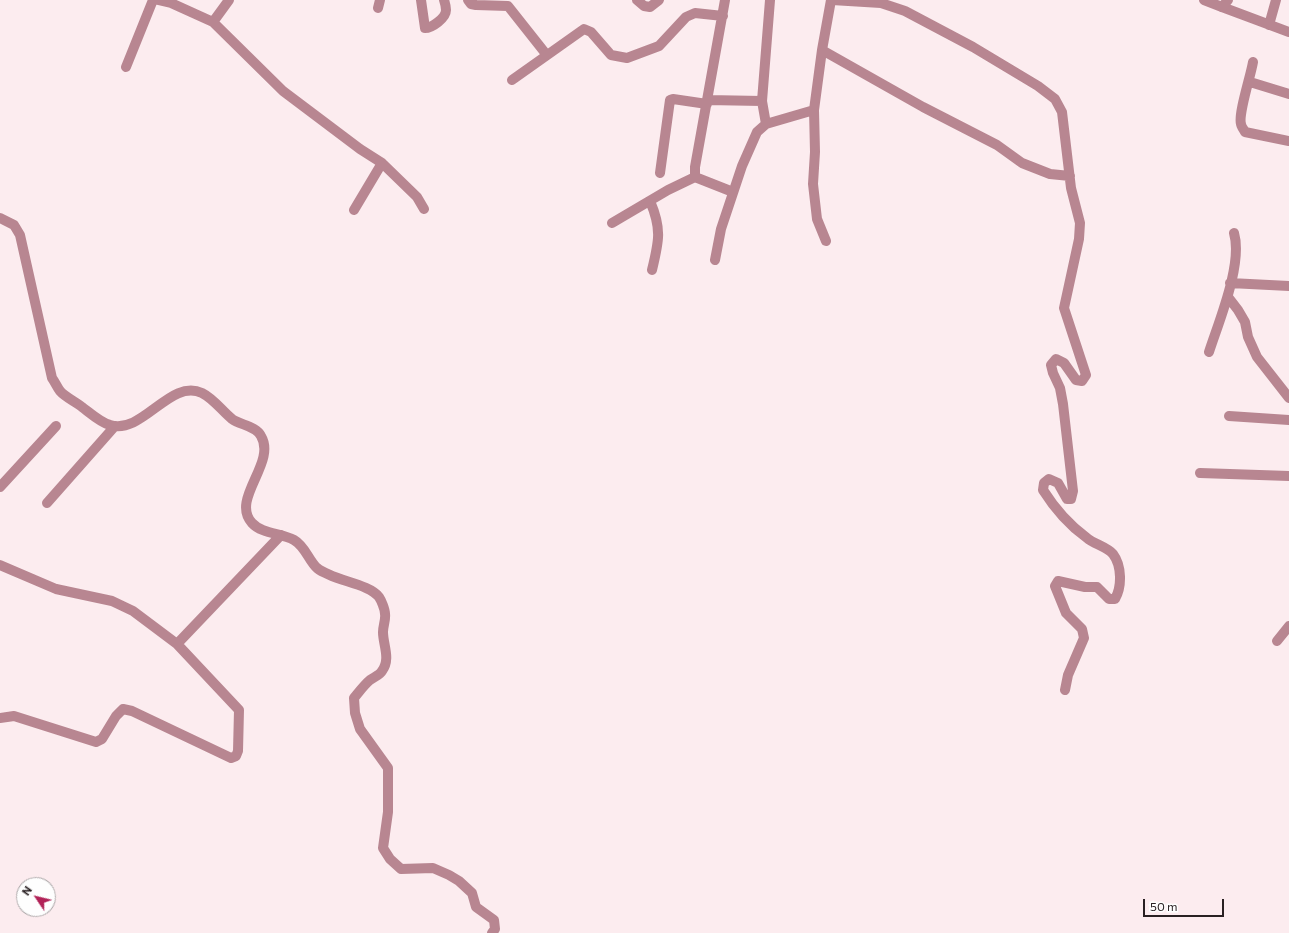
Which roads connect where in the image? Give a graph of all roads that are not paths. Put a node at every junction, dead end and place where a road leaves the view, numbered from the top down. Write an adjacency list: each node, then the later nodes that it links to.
1 (154, 0): 22 (street)
2 (158, 0): 16 (street)
3 (229, 0): 16 (street)
4 (421, 0): 5 (street)
5 (444, 0)
6 (468, 0): 20 (street)
7 (637, 0): 8 (street)
8 (659, 0)
9 (725, 0): 15 (street)
10 (770, 0): 26 (street)
11 (832, 0): 19 (street); 33 (street)
12 (1204, 0): 14 (street)
13 (1276, 0): 17 (street)
14 (1225, 4): 17 (street)
15 (723, 16): 20 (street); 27 (street)
16 (212, 22): 31 (street)
17 (1269, 24): 18 (street)
18 (1289, 32)
19 (822, 50): 28 (street); 33 (street)
20 (546, 54): 23 (street)
21 (1253, 62): 24 (street)
22 (126, 67)
23 (512, 80)
24 (1250, 82): 25 (street); 30 (street)
25 (1289, 94)
26 (762, 101): 27 (street); 29 (street)
27 (707, 102): 32 (street); 34 (street)
28 (814, 110): 29 (street); 42 (street)
29 (766, 124): 35 (street)
30 (1289, 141)
31 (382, 163): 37 (street); 38 (street)
32 (660, 174)
33 (1070, 176): 63 (street)
34 (695, 177): 35 (street); 36 (street)
35 (734, 192): 43 (street)
36 (650, 201): 40 (street); 44 (street)
37 (424, 209)
38 (354, 210)
39 (0, 218): 53 (street)
40 (612, 224)
41 (1234, 233): 45 (street)
42 (826, 241)
43 (715, 260)
44 (652, 270)
45 (1230, 283): 46 (street); 47 (street)
46 (1289, 286)
47 (1228, 297): 48 (street); 49 (street)
48 (1209, 352)
49 (1289, 398)
50 (1229, 416): 51 (street)
51 (1289, 420)
52 (56, 426): 56 (street)
53 (115, 426): 57 (street); 58 (street)
54 (1200, 473): 55 (street)
55 (1289, 476)
56 (0, 487)
57 (47, 503)
58 (281, 535): 62 (street); 65 (street)
59 (0, 565): 62 (street)
60 (1289, 626): 61 (street)
61 (1277, 641)
62 (177, 644): 64 (street)
63 (1066, 690)
64 (0, 718)
65 (492, 933)

